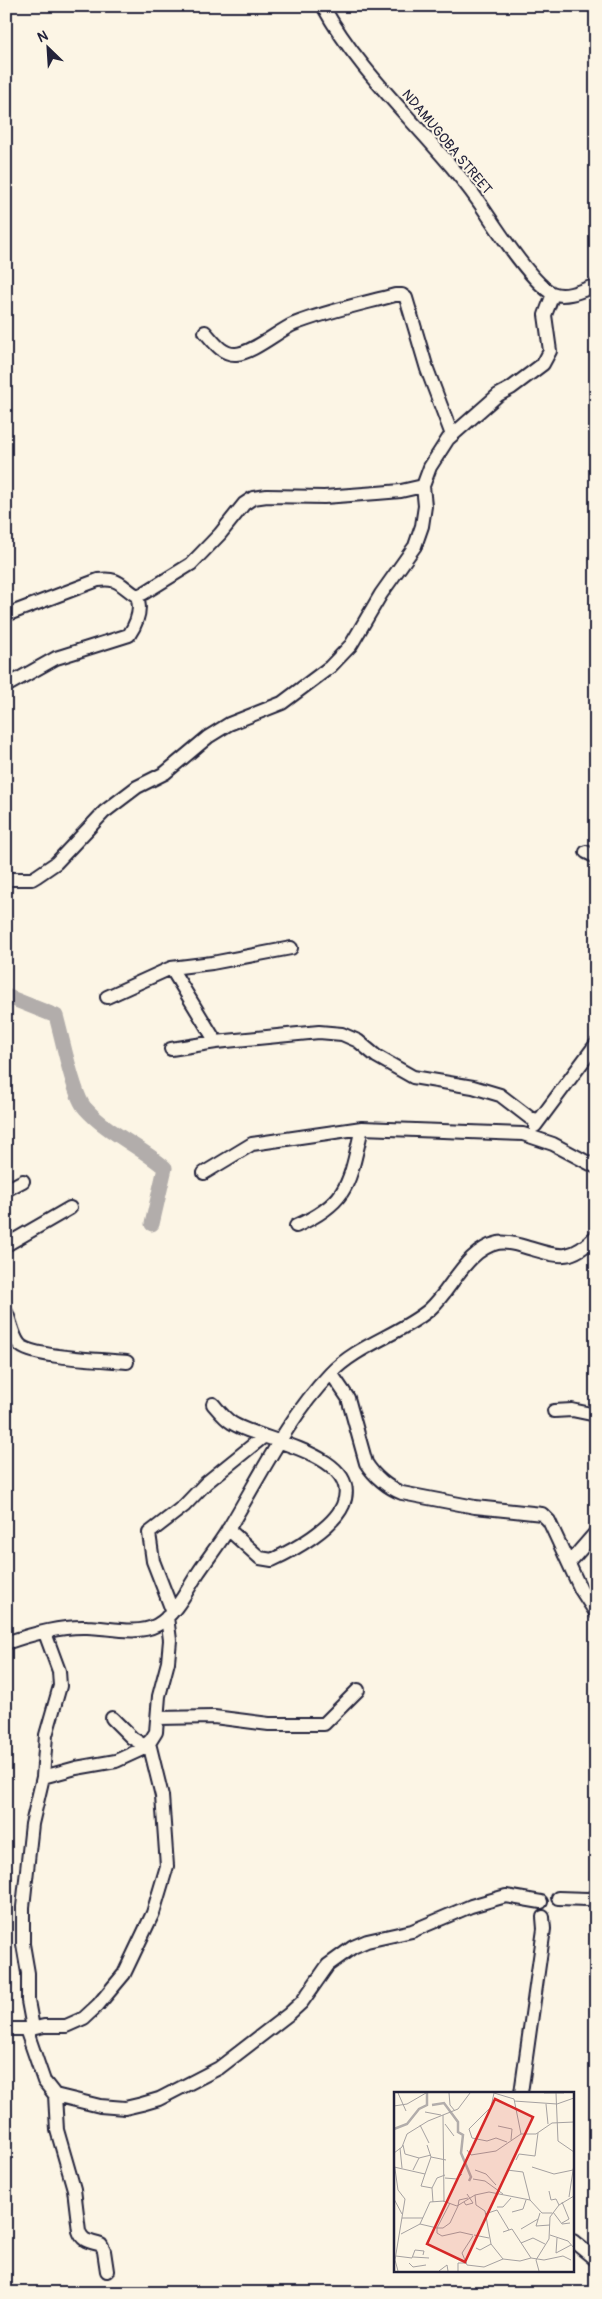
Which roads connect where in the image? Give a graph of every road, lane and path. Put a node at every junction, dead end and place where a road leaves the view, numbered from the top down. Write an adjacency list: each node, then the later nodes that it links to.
1 (323, 6): 3 (street, NDAMUGOBA STREET)
2 (596, 285): 3 (street)
3 (554, 294): 5 (street)
4 (206, 332): 5 (street)
5 (452, 435): 6 (street)
6 (423, 486): 7 (street); 10 (street)
7 (137, 596): 8 (street); 9 (street)
8 (6, 615)
9 (6, 686)
10 (6, 879)
11 (291, 948): 12 (street)
12 (171, 968): 13 (street); 14 (street)
13 (108, 997)
14 (216, 1042): 16 (street); 17 (street)
15 (596, 1044): 17 (street)
16 (171, 1049)
17 (538, 1120): 19 (street)
18 (362, 1128): 19 (street); 21 (street); 25 (street)
19 (531, 1136): 20 (street)
20 (596, 1167)
21 (204, 1172)
22 (23, 1181): 23 (street)
23 (6, 1190)
24 (70, 1208): 27 (street)
25 (296, 1226)
26 (596, 1236): 30 (street)
27 (6, 1246)
28 (6, 1312): 29 (street)
29 (127, 1362)
30 (331, 1373): 35 (street); 38 (street)
31 (213, 1404): 34 (street)
32 (554, 1411): 33 (street)
33 (596, 1415)
34 (263, 1437): 35 (street); 40 (street)
35 (278, 1442): 36 (street); 36 (street)
36 (228, 1529): 40 (street)
37 (596, 1532): 38 (street)
38 (570, 1563): 39 (street)
39 (596, 1613)
40 (170, 1614): 41 (street); 45 (street)
41 (44, 1633): 42 (street); 47 (street)
42 (6, 1643)
43 (358, 1690): 45 (street)
44 (112, 1718): 46 (street)
45 (158, 1718): 46 (street)
46 (147, 1745): 47 (street); 53 (street)
47 (44, 1777): 53 (street)
48 (596, 1896): 49 (street)
49 (558, 1898)
50 (541, 1902): 55 (street)
51 (543, 1917): 54 (street)
52 (6, 2029): 53 (street)
53 (30, 2029): 55 (street)
54 (521, 2092)
55 (55, 2095): 58 (street)
56 (574, 2242): 57 (street)
57 (596, 2260)
58 (107, 2271)

